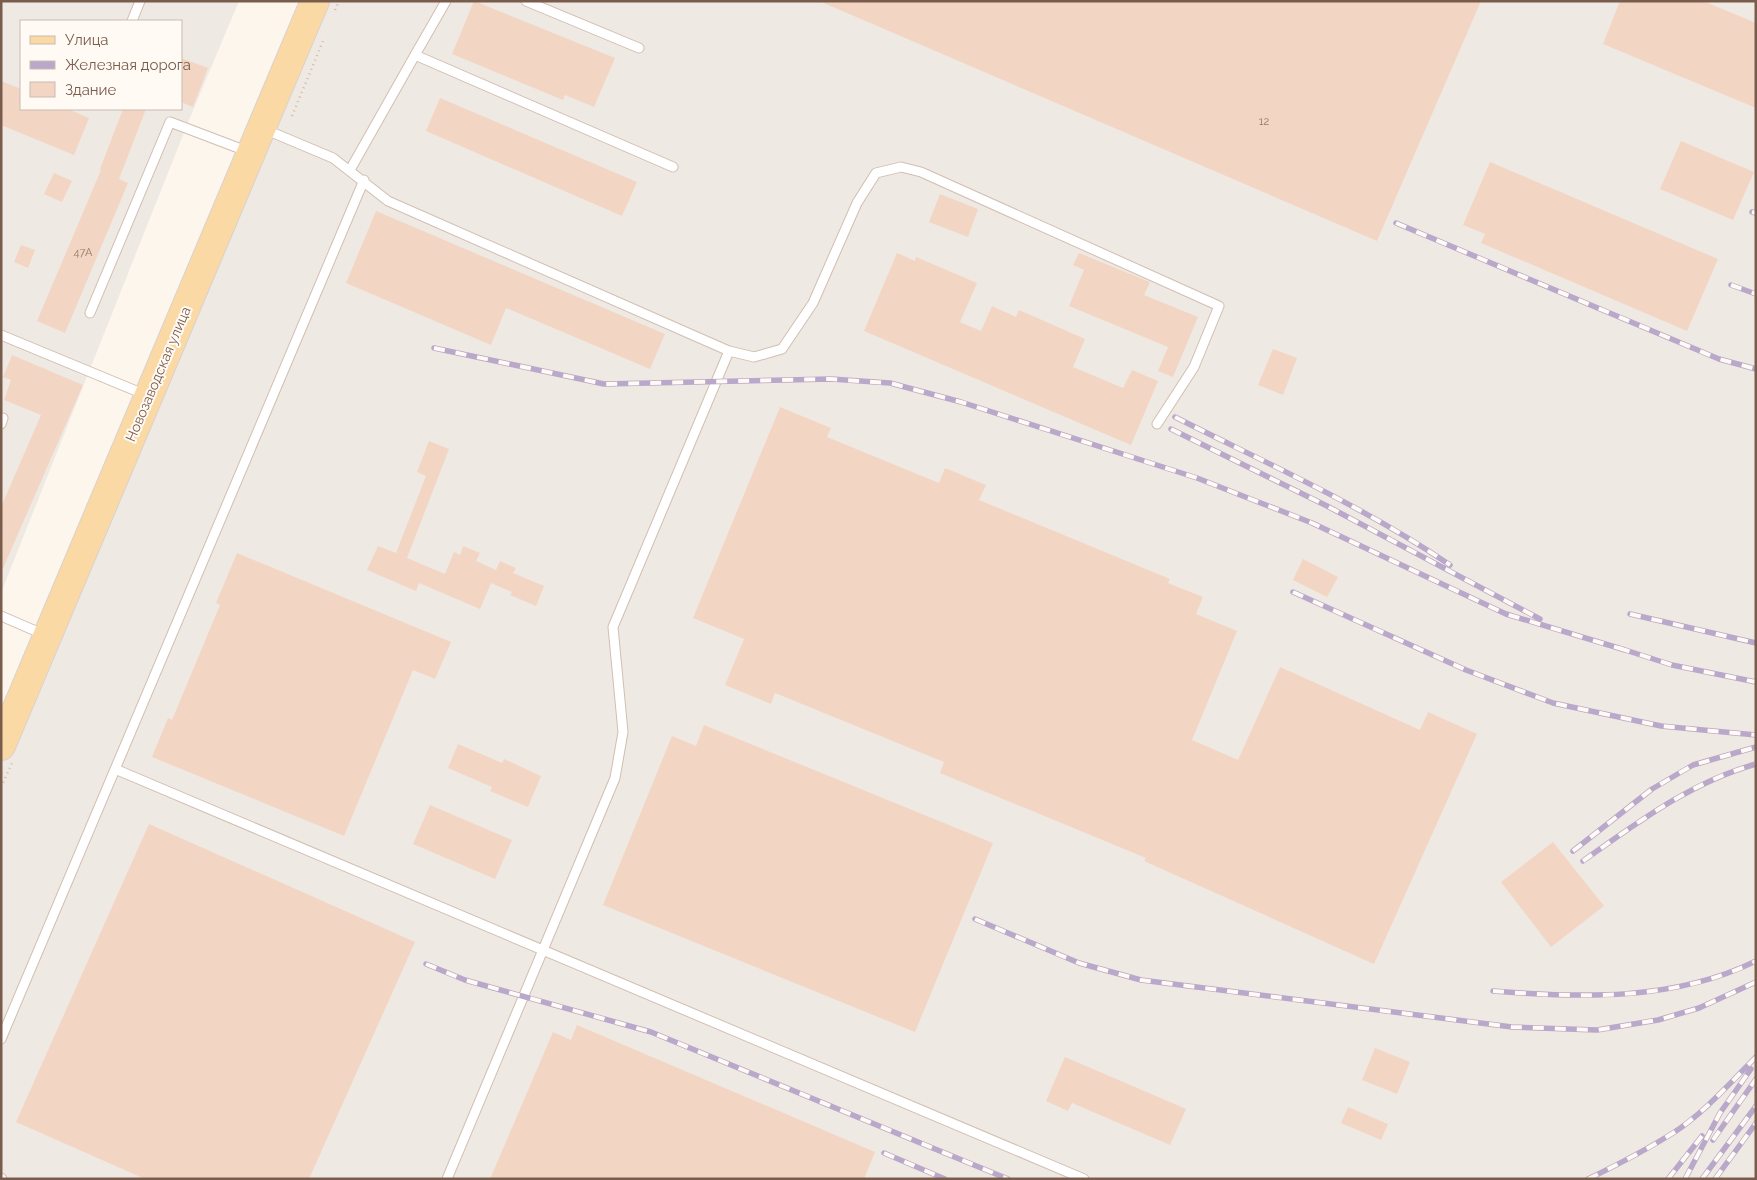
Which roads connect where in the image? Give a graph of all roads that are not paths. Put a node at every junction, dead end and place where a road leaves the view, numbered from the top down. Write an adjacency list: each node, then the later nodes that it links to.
1 (140, 1): 5 (lane)
2 (446, 1): 7 (lane)
3 (526, 1): 6 (lane)
4 (325, 6): 8 (main road, Новозаводская улица)
5 (132, 20)
6 (639, 48)
7 (416, 55): 10 (lane); 11 (lane)
8 (262, 128): 9 (main road, Новозаводская улица); 11 (lane)
9 (251, 153): 13 (lane); 16 (main road, Новозаводская улица)
10 (673, 167)
11 (350, 170): 12 (lane)
12 (364, 180): 15 (lane); 21 (lane)
13 (90, 313)
14 (1, 335): 16 (lane)
15 (729, 351): 17 (lane); 22 (lane)
16 (149, 396): 19 (main road, Новозаводская улица)
17 (1157, 424)
18 (1, 616): 19 (lane)
19 (48, 636): 20 (main road, Новозаводская улица)
20 (1, 746)
21 (115, 769): 22 (lane); 23 (lane)
22 (542, 950): 24 (lane); 25 (lane)
23 (1, 1039)
24 (447, 1179)
25 (1084, 1179)

